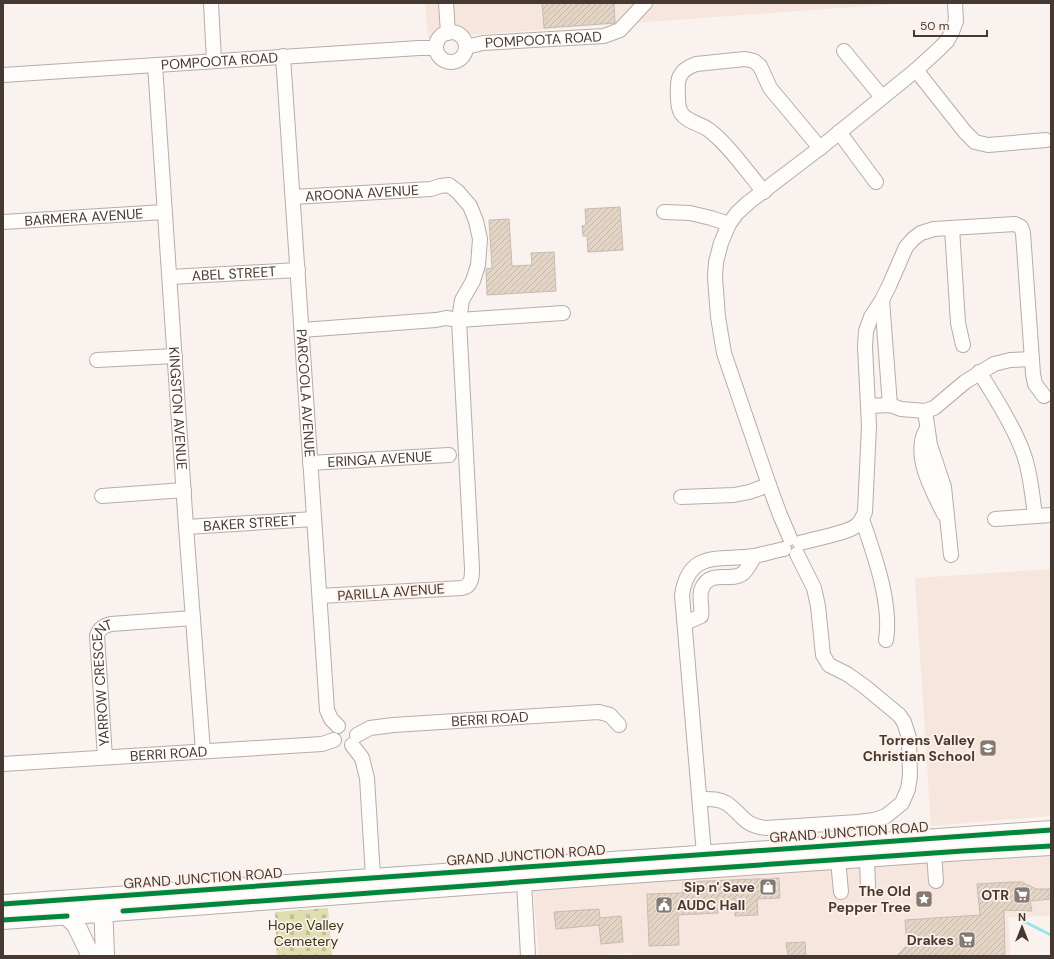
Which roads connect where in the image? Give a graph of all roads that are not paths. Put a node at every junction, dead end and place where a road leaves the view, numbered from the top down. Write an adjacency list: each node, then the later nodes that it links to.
1 (211, 3): 10 (street)
2 (446, 3): 5 (street)
3 (645, 3): 6 (street, POMPOOTA ROAD)
4 (955, 3): 12 (street)
5 (448, 33): 6 (street); 7 (street)
6 (466, 47): 7 (street)
7 (436, 48): 9 (street, POMPOOTA ROAD)
8 (844, 51): 14 (street)
9 (283, 56): 10 (street, POMPOOTA ROAD); 20 (street, PARCOOLA AVENUE)
10 (214, 61): 11 (street, POMPOOTA ROAD)
11 (155, 65): 13 (street, POMPOOTA ROAD); 21 (street, KINGSTON AVENUE)
12 (916, 70): 14 (street); 16 (street)
13 (3, 75)
14 (882, 97): 15 (street)
15 (839, 132): 17 (street); 18 (street)
16 (1046, 140)
17 (820, 148): 19 (street); 19 (street)
18 (876, 182)
19 (764, 192): 24 (street)
20 (293, 197): 26 (street, PARCOOLA AVENUE); 30 (street, AROONA AVENUE)
21 (164, 212): 23 (street, BARMERA AVENUE); 27 (street, KINGSTON AVENUE)
22 (664, 212): 24 (street)
23 (3, 222)
24 (729, 224): 43 (street)
25 (952, 228): 28 (street); 32 (street); 34 (street)
26 (298, 270): 27 (street, ABEL STREET); 31 (street, PARCOOLA AVENUE)
27 (170, 277): 33 (street, KINGSTON AVENUE)
28 (882, 300): 38 (street); 39 (street)
29 (563, 313): 30 (street)
30 (459, 320): 31 (street); 56 (street, AROONA AVENUE)
31 (302, 330): 42 (street, PARCOOLA AVENUE)
32 (963, 345)
33 (175, 356): 35 (street); 44 (street, KINGSTON AVENUE)
34 (1032, 359): 36 (street); 37 (street)
35 (97, 360)
36 (979, 372): 40 (street); 48 (street)
37 (1044, 396)
38 (890, 405): 39 (street); 40 (street)
39 (869, 406): 50 (street)
40 (925, 411): 54 (street)
41 (449, 455): 42 (street, ERINGA AVENUE)
42 (310, 463): 49 (street, PARCOOLA AVENUE)
43 (769, 484): 46 (street); 53 (street)
44 (184, 490): 45 (street); 52 (street, KINGSTON AVENUE)
45 (102, 496)
46 (681, 497)
47 (1051, 515): 48 (street)
48 (1035, 516): 51 (street)
49 (314, 519): 52 (street, BAKER STREET); 57 (street, PARCOOLA AVENUE)
50 (862, 519): 53 (street); 60 (street)
51 (995, 519)
52 (186, 527): 58 (street, KINGSTON AVENUE)
53 (793, 546): 55 (street); 68 (street)
54 (951, 555)
55 (755, 556): 59 (street); 59 (street)
56 (462, 588): 57 (street, PARILLA AVENUE)
57 (320, 596): 62 (street, PARCOOLA AVENUE)
58 (193, 618): 65 (street, KINGSTON AVENUE); 66 (street, YARROW CRESCENT)
59 (685, 623): 68 (street)
60 (886, 640)
61 (619, 725): 64 (street, BERRI ROAD)
62 (338, 726): 63 (street); 64 (street)
63 (334, 740): 64 (street); 65 (street, BERRI ROAD)
64 (355, 740): 81 (street)
65 (203, 751): 66 (street, BERRI ROAD)
66 (105, 757): 67 (street, BERRI ROAD)
67 (3, 764)
68 (700, 799): 78 (street)
69 (1051, 830): 70 (main road, GRAND JUNCTION ROAD)
70 (916, 839): 71 (main road, GRAND JUNCTION ROAD); 74 (main road)
71 (878, 842): 72 (main road, GRAND JUNCTION ROAD); 76 (main road)
72 (813, 846): 77 (main road); 78 (main road, GRAND JUNCTION ROAD)
73 (1051, 846): 74 (main road, GRAND JUNCTION ROAD)
74 (963, 851): 75 (main road, GRAND JUNCTION ROAD)
75 (934, 853): 76 (main road, GRAND JUNCTION ROAD); 80 (street)
76 (867, 858): 77 (main road, GRAND JUNCTION ROAD); 82 (street)
77 (838, 860): 78 (main road, GRAND JUNCTION ROAD); 83 (street)
78 (705, 862): 79 (main road, GRAND JUNCTION ROAD)
79 (523, 875): 81 (main road, GRAND JUNCTION ROAD); 90 (street)
80 (936, 881)
81 (374, 885): 85 (main road, GRAND JUNCTION ROAD)
82 (868, 887)
83 (841, 892)
84 (3, 904): 85 (main road, GRAND JUNCTION ROAD)
85 (103, 905): 86 (main road, GRAND JUNCTION ROAD); 89 (main road)
86 (67, 916): 87 (main road, GRAND JUNCTION ROAD); 88 (main road)
87 (3, 920)
88 (91, 956)
89 (105, 956)
90 (528, 956)

